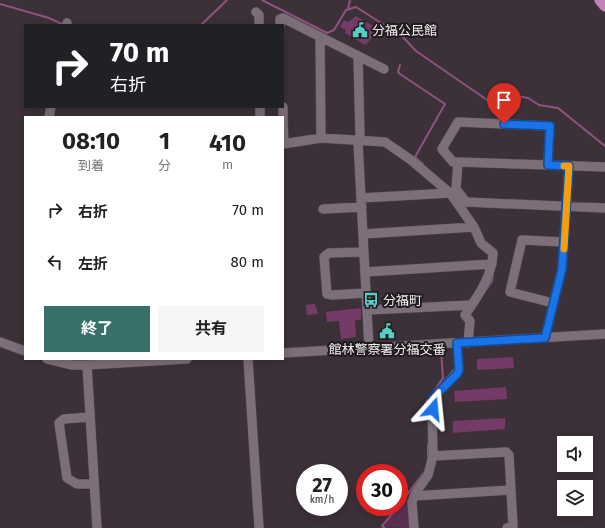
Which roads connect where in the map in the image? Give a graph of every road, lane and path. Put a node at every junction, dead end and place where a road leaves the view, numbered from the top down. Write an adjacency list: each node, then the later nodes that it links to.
1 (600, 0): 2 (main road)
2 (605, 6)
3 (256, 12): 4 (street)
4 (259, 24)
5 (280, 24): 6 (street)
6 (320, 37): 7 (street); 9 (street)
7 (358, 57): 8 (street); 10 (street)
8 (384, 69)
9 (321, 138): 10 (street); 11 (street)
10 (358, 142): 16 (street); 17 (street)
11 (284, 144)
12 (458, 162): 13 (street); 13 (street); 18 (street)
13 (548, 165): 14 (street)
14 (569, 166): 15 (street); 18 (street)
15 (605, 167)
16 (450, 193): 17 (street); 21 (street)
17 (361, 203): 20 (street); 22 (street)
18 (566, 206): 19 (street); 23 (street)
19 (605, 208)
20 (323, 209)
21 (474, 227): 22 (street); 25 (street)
22 (363, 234): 24 (street)
23 (564, 242): 28 (street); 28 (street)
24 (364, 252): 26 (street); 27 (street)
25 (492, 264): 26 (street); 29 (street)
26 (365, 272): 27 (street)
27 (366, 293): 30 (street)
28 (553, 303): 32 (street)
29 (472, 305): 30 (street); 35 (street)
30 (367, 310): 36 (street)
31 (605, 334): 32 (street)
32 (545, 338): 35 (street)
33 (0, 342): 37 (street)
34 (457, 343): 35 (street); 36 (street); 46 (street)
35 (468, 343)
36 (369, 348): 38 (street)
37 (24, 351)
38 (284, 354)
39 (51, 360): 44 (street)
40 (158, 360): 43 (street)
41 (248, 360): 51 (street)
42 (107, 361): 43 (street); 44 (street)
43 (129, 361)
44 (87, 365): 45 (street)
45 (90, 417): 47 (street); 47 (street)
46 (433, 456): 48 (street); 49 (street)
47 (94, 484): 50 (street)
48 (511, 490): 49 (street); 53 (street)
49 (414, 496): 52 (street)
50 (97, 528)
51 (258, 528)
52 (414, 528)
53 (507, 528)

